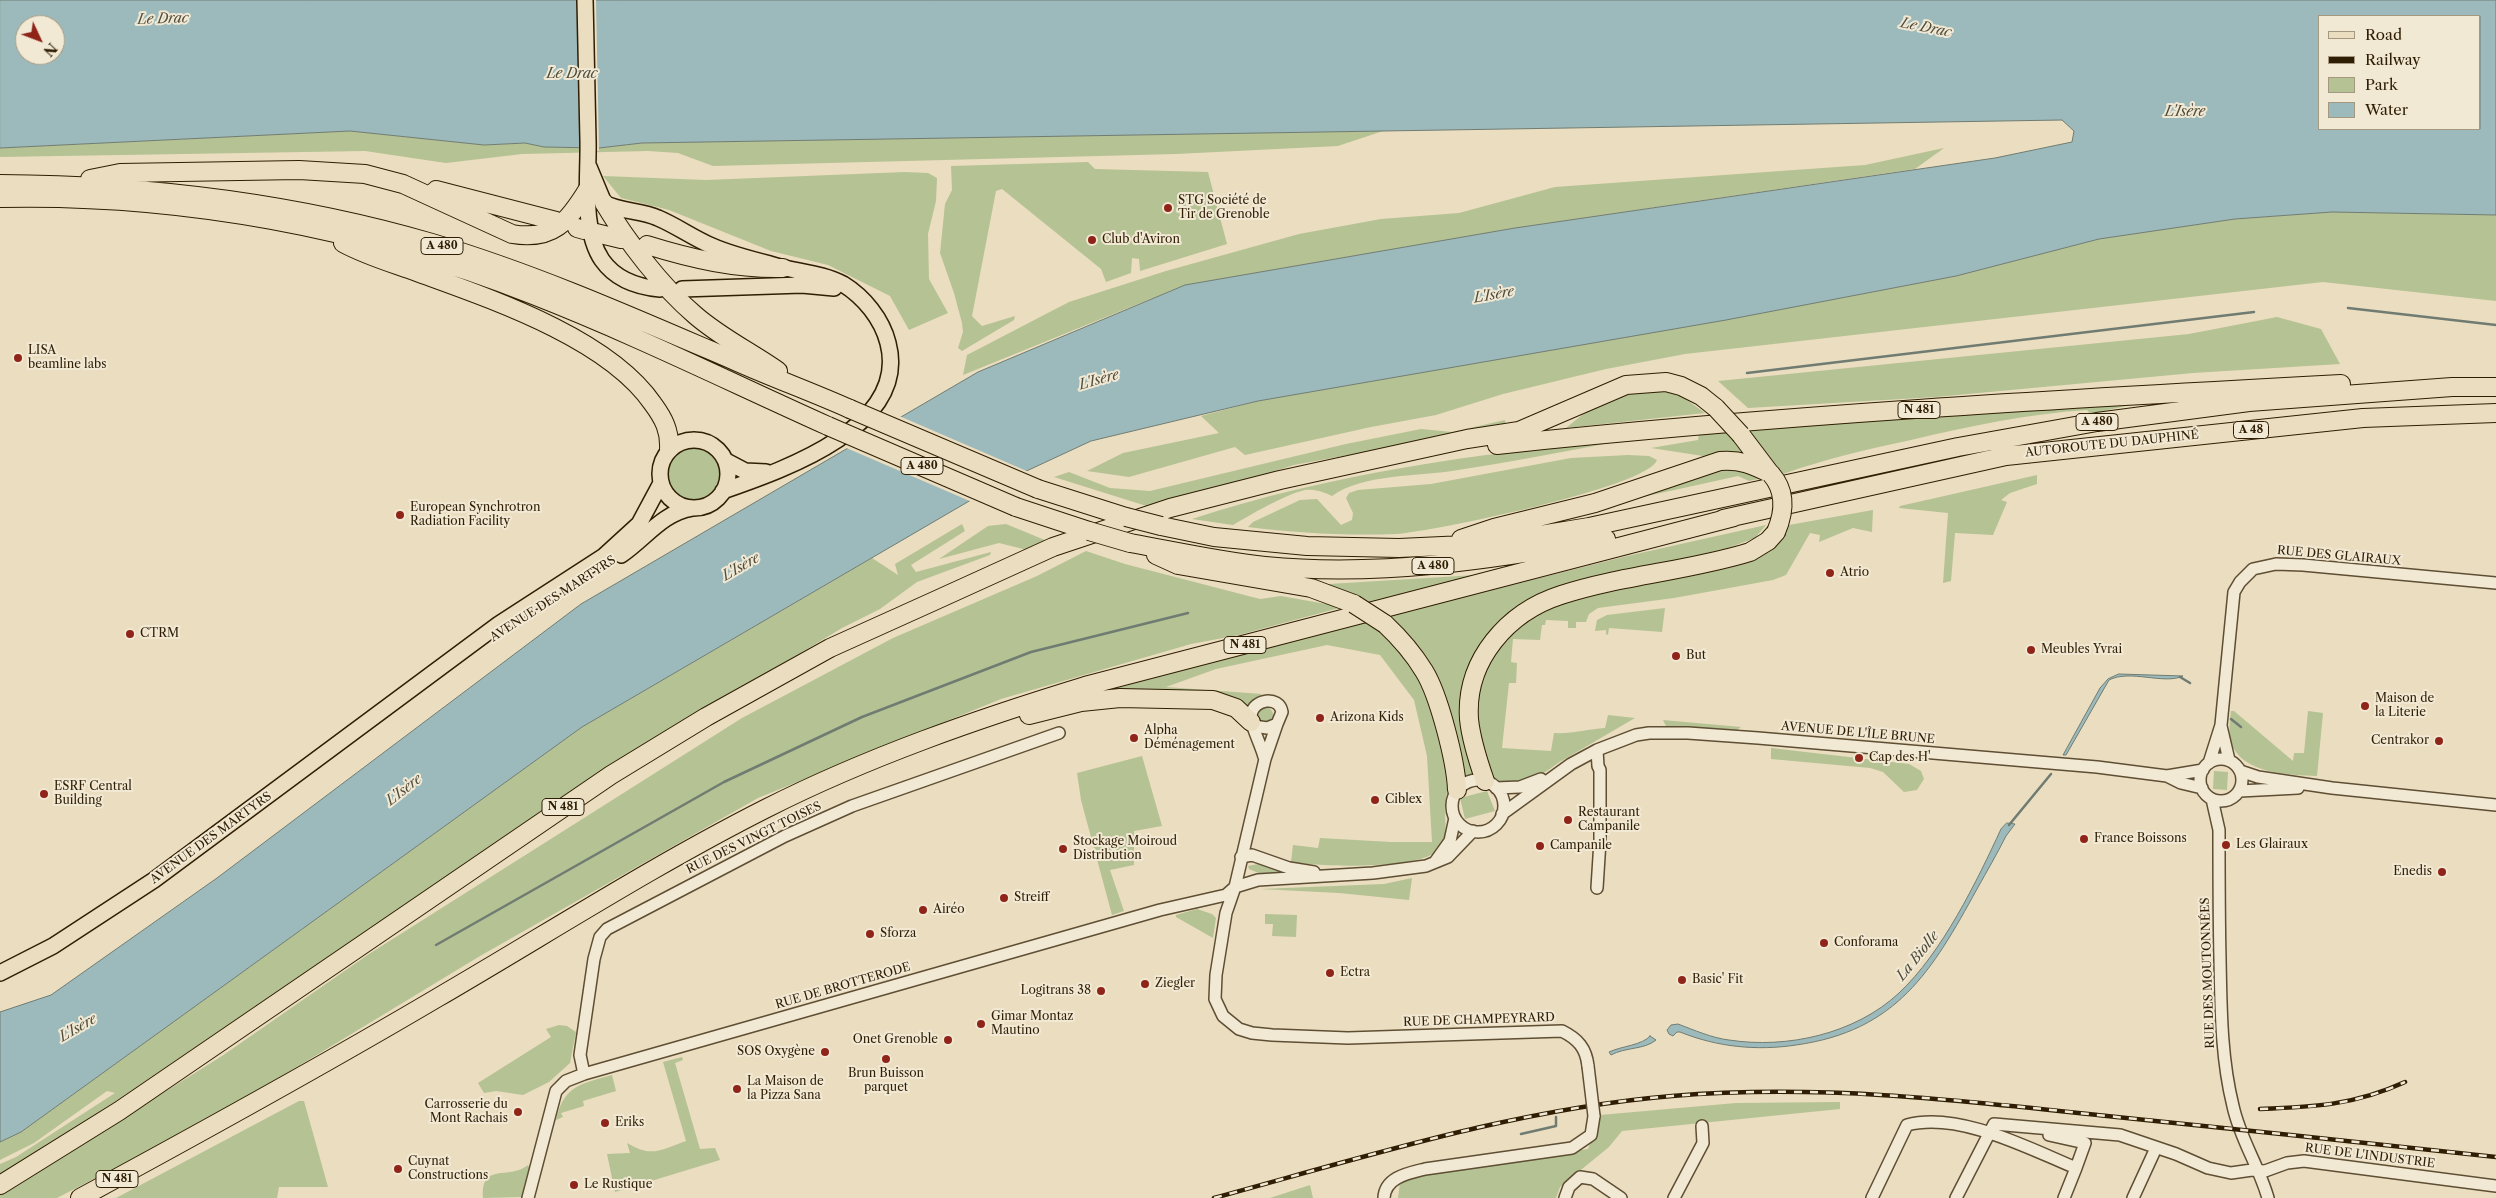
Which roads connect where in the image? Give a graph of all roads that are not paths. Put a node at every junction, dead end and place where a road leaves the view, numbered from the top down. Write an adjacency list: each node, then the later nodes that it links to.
1 (585, 0): 2 (main road)
2 (589, 167): 6 (main road); 8 (main road)
3 (0, 184): 4 (highway, A 480)
4 (60, 184): 5 (highway); 20 (highway, A 480)
5 (404, 184): 6 (highway); 9 (highway)
6 (588, 189): 15 (main road)
7 (0, 198): 10 (highway, A 480)
8 (604, 203): 14 (main road); 20 (highway)
9 (556, 221)
10 (321, 230): 22 (highway); 31 (highway, A 480, bridge)
11 (586, 230): 12 (highway)
12 (621, 239)
13 (647, 246): 14 (highway)
14 (783, 268): 17 (main road)
15 (660, 289)
16 (682, 289): 17 (main road)
17 (855, 295): 25 (main road)
18 (2455, 387): 19 (highway); 23 (highway, N 481); 32 (highway, A 480)
19 (2496, 387)
20 (803, 388): 32 (highway, A 480, bridge)
21 (2496, 413): 30 (highway, AUTOROUTE DU DAUPHINÉ / A 48)
22 (669, 449): 24 (main road); 27 (main road)
23 (1388, 457): 26 (highway, bridge); 73 (highway, N 481)
24 (726, 461): 25 (main road); 28 (main road)
25 (778, 470): 28 (main road)
26 (1771, 474): 32 (highway); 47 (highway, bridge)
27 (661, 484): 29 (main road); 34 (main road, AVENUE DES MARTYRS)
28 (724, 491): 29 (main road)
29 (692, 508): 34 (main road, AVENUE DES MARTYRS)
30 (1734, 517): 31 (highway, A 480); 55 (highway, N 481)
31 (1130, 543): 50 (highway, bridge)
32 (1447, 544)
33 (2496, 583): 37 (street, RUE DES GLAIRAUX)
34 (412, 690): 66 (main road, AVENUE DES MARTYRS)
35 (1253, 724): 36 (street); 36 (street); 40 (street); 55 (highway)
36 (1277, 724): 40 (street, RUE DE CHAMPEYRARD)
37 (2221, 725): 41 (street, RUE DES GLAIRAUX); 43 (street, RUE DES GLAIRAUX)
38 (1059, 733): 67 (street, RUE DES VINGT TOISES)
39 (1597, 750): 42 (street); 45 (street, AVENUE DE L'ÎLE BRUNE); 46 (street, AVENUE DE L'ÎLE BRUNE)
40 (1265, 758): 60 (street, RUE DE CHAMPEYRARD)
41 (2229, 760): 43 (street); 44 (street)
42 (1598, 766): 42 (street)
43 (2206, 766): 46 (street, AVENUE DE L'ÎLE BRUNE); 48 (street)
44 (2240, 770): 49 (street); 51 (street)
45 (1554, 774): 47 (street, AVENUE DE L'ÎLE BRUNE); 56 (street, AVENUE DE L'ÎLE BRUNE)
46 (2167, 776): 48 (street, AVENUE DE L'ÎLE BRUNE)
47 (1490, 784): 50 (street); 56 (street)
48 (2202, 788): 52 (street)
49 (2332, 788): 51 (street); 54 (street)
50 (1457, 790): 57 (street)
51 (2240, 790): 53 (street)
52 (2212, 799): 53 (street); 58 (street, RUE DES MOUTONNÉES)
53 (2230, 800): 58 (street, RUE DES MOUTONNÉES)
54 (2496, 805)
55 (767, 808): 75 (highway, N 481)
56 (1502, 814): 59 (street)
57 (1455, 818): 59 (street); 61 (street)
58 (2219, 830): 72 (street, RUE DES MOUTONNÉES)
59 (1473, 831): 61 (street)
60 (1241, 857): 62 (street); 63 (street, RUE DE CHAMPEYRARD)
61 (1434, 863): 62 (street)
62 (1323, 875): 63 (street, RUE DE BROTTERODE)
63 (1234, 887): 64 (street, RUE DE BROTTERODE); 65 (street, RUE DE CHAMPEYRARD)
64 (1213, 898): 65 (street); 67 (street, RUE DE BROTTERODE)
65 (1227, 910): 77 (street, RUE DE CHAMPEYRARD, bridge)
66 (0, 973)
67 (584, 1074): 76 (street, RUE DE BROTTERODE)
68 (1702, 1126): 80 (street)
69 (1993, 1130): 70 (street, RUE DE L'INDUSTRIE); 71 (street); 71 (street); 81 (street); 82 (street)
70 (2156, 1148): 72 (street, RUE DE L'INDUSTRIE); 84 (street)
71 (2076, 1168): 83 (street)
72 (2258, 1170): 74 (street, RUE DE L'INDUSTRIE); 85 (street, RUE DES MOUTONNÉES)
73 (0, 1185)
74 (2496, 1186)
75 (80, 1198)
76 (528, 1198)
77 (1384, 1198)
78 (1565, 1198): 79 (street)
79 (1621, 1198)
80 (1674, 1198)
81 (1872, 1198)
82 (1956, 1198)
83 (2064, 1198)
84 (2133, 1198)
85 (2268, 1198)

